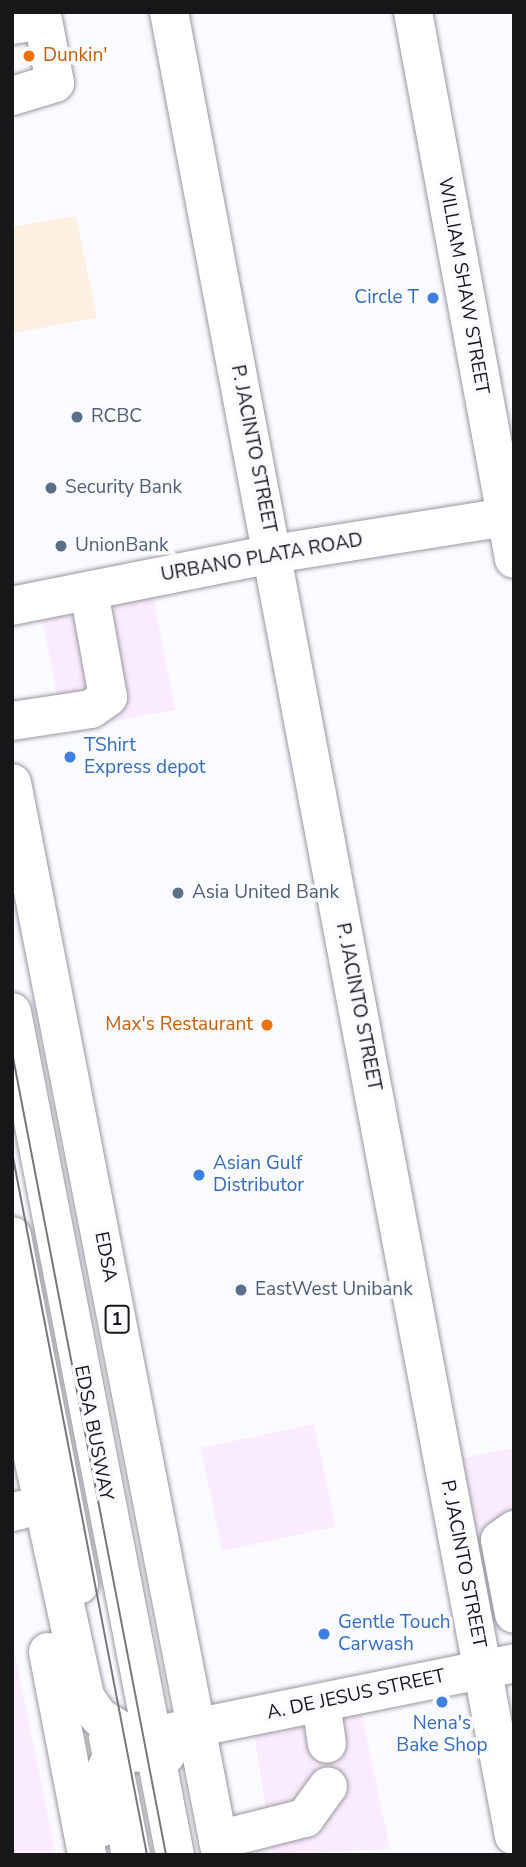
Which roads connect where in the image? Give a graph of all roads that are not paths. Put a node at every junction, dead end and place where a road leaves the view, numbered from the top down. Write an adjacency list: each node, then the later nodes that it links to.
1 (169, 12): 6 (main road, P. JACINTO STREET)
2 (413, 12): 5 (main road, WILLIAM SHAW STREET)
3 (12, 24): 4 (main road)
4 (12, 96)
5 (510, 517): 6 (main road, URBANO PLATA ROAD); 7 (main road, WILLIAM SHAW STREET)
6 (273, 554): 8 (main road, URBANO PLATA ROAD); 19 (main road, P. JACINTO STREET)
7 (514, 559)
8 (89, 591): 9 (main road, URBANO PLATA ROAD); 10 (main road)
9 (12, 606)
10 (12, 721)
11 (12, 783): 22 (main road, EDSA / 1)
12 (12, 1012): 23 (main road, EDSA BUSWAY)
13 (12, 1236): 21 (main road)
14 (12, 1361): 21 (main road)
15 (12, 1464): 16 (main road)
16 (17, 1511): 30 (main road)
17 (514, 1530): 18 (main road)
18 (514, 1614)
19 (498, 1666): 20 (main road, A. DE JESUS STREET); 28 (main road, P. JACINTO STREET)
20 (321, 1703): 22 (main road, A. DE JESUS STREET); 24 (main road)
21 (106, 1722): 23 (main road); 25 (main road)
22 (198, 1727): 23 (main road, A. DE JESUS STREET); 27 (main road, EDSA / 1)
23 (153, 1744): 25 (main road, A. DE JESUS STREET); 27 (main road); 33 (main road, EDSA BUSWAY)
24 (327, 1744)
25 (113, 1760): 31 (main road); 32 (main road)
26 (328, 1786): 29 (main road)
27 (209, 1787): 29 (main road, EDSA / 1)
28 (514, 1836)
29 (220, 1847)
30 (88, 1855)
31 (105, 1855)
32 (131, 1855)
33 (175, 1855)

